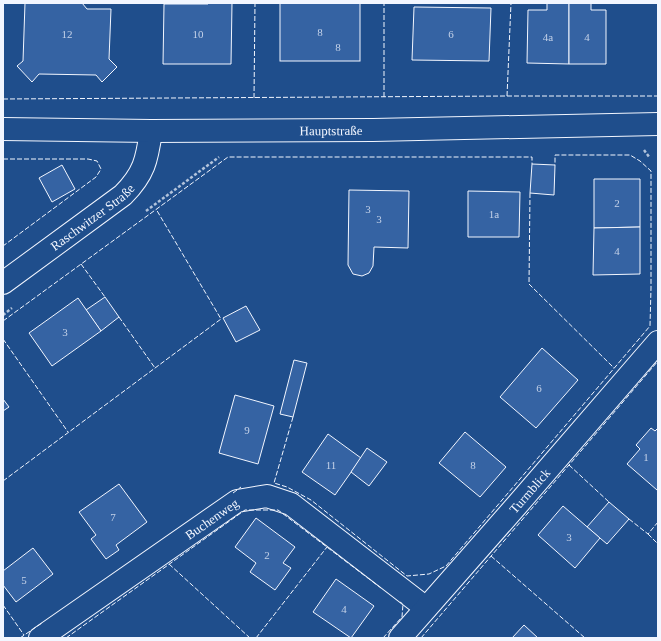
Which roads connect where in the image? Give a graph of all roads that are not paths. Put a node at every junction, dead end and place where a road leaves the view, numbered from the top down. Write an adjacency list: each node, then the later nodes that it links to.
1 (658, 124): 3 (street, Hauptstraße)
2 (3, 128): 3 (street, Hauptstraße)
3 (151, 131): 4 (street, Raschwitzer Straße)
4 (3, 283)
5 (658, 342): 6 (street, Turmblick)
6 (426, 608): 7 (street, Buchenweg); 8 (street, Turmblick)
7 (40, 638)
8 (400, 638)

